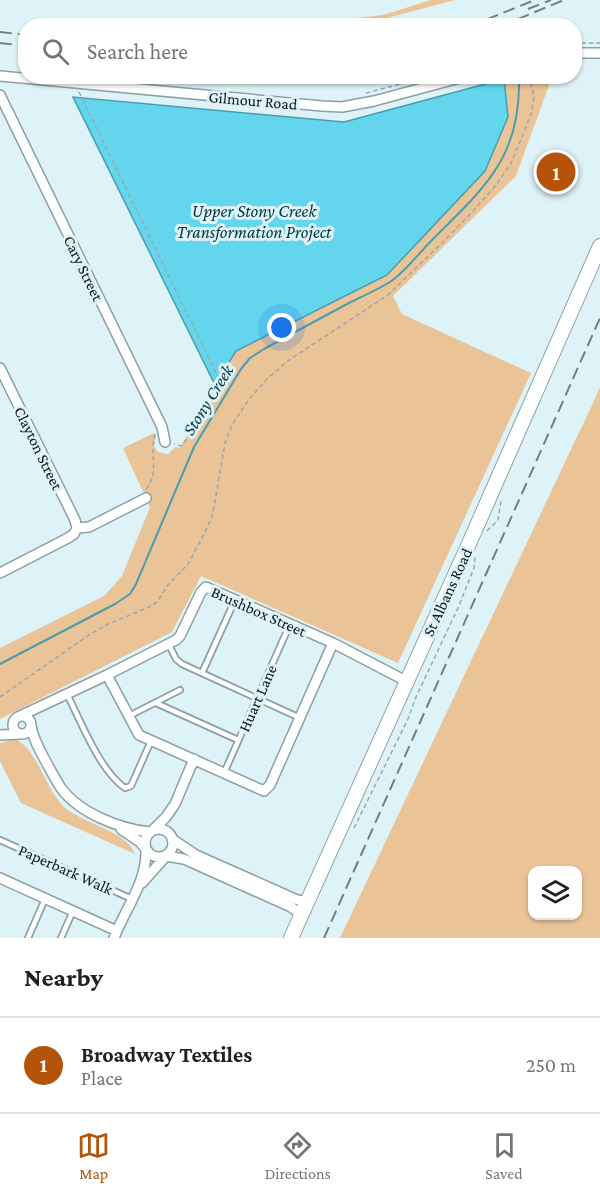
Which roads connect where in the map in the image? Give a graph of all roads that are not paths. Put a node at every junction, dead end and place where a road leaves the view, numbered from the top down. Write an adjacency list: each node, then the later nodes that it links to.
1 (600, 52): 2 (street)
2 (582, 53)
3 (1, 76): 4 (street, Gilmour Road); 7 (street, Cary Street)
4 (18, 78)
5 (78, 84): 6 (street, Gilmour Road)
6 (437, 84)
7 (0, 94): 12 (street, Cary Street)
8 (600, 246): 22 (main road, St Albans Road)
9 (0, 368): 10 (street, Clayton Street)
10 (9, 387): 11 (street); 14 (street, Clayton Street)
11 (0, 392)
12 (165, 442)
13 (145, 494): 14 (street)
14 (77, 528): 15 (street)
15 (0, 573)
16 (235, 600): 17 (street, Brushbox Street); 19 (street, Brushbox Street); 20 (lane)
17 (290, 624): 18 (street, Brushbox Street); 25 (lane, Huart Lane)
18 (333, 643): 22 (street, Brushbox Street); 29 (street)
19 (169, 644): 20 (lane); 21 (street, Brushbox Street)
20 (202, 673): 25 (lane)
21 (107, 675): 24 (street, Brushbox Street); 28 (street)
22 (406, 681): 49 (main road, St Albans Road)
23 (180, 690): 26 (lane)
24 (67, 694): 27 (street, Brushbox Street); 35 (lane)
25 (257, 698): 29 (lane); 34 (lane, Huart Lane)
26 (156, 703): 28 (lane); 34 (lane)
27 (40, 707): 30 (street, Brushbox Street); 31 (street)
28 (129, 716): 35 (street)
29 (300, 718): 38 (street)
30 (16, 720): 31 (street); 32 (street, Brushbox Street); 33 (street)
31 (31, 725): 33 (street); 36 (street)
32 (0, 733): 33 (street, Brushbox Street)
33 (21, 734): 36 (street)
34 (238, 740): 38 (lane, Huart Lane)
35 (151, 741): 37 (street)
36 (41, 751): 40 (street)
37 (194, 759): 38 (street); 39 (street)
38 (224, 773)
39 (175, 804): 41 (street); 42 (street)
40 (112, 822): 41 (street); 44 (street)
41 (151, 832): 42 (street); 44 (street)
42 (171, 837): 45 (street); 49 (street)
43 (0, 840): 47 (lane, Paperbark Walk)
44 (146, 849): 45 (street); 47 (street)
45 (166, 856): 47 (street); 49 (street)
46 (1, 881): 48 (street)
47 (133, 897): 51 (street)
48 (45, 898): 50 (street); 52 (lane)
49 (305, 909): 54 (main road, St Albans Road)
50 (74, 911): 51 (street); 53 (lane)
51 (116, 934)
52 (28, 938)
53 (61, 938)
54 (291, 938)

